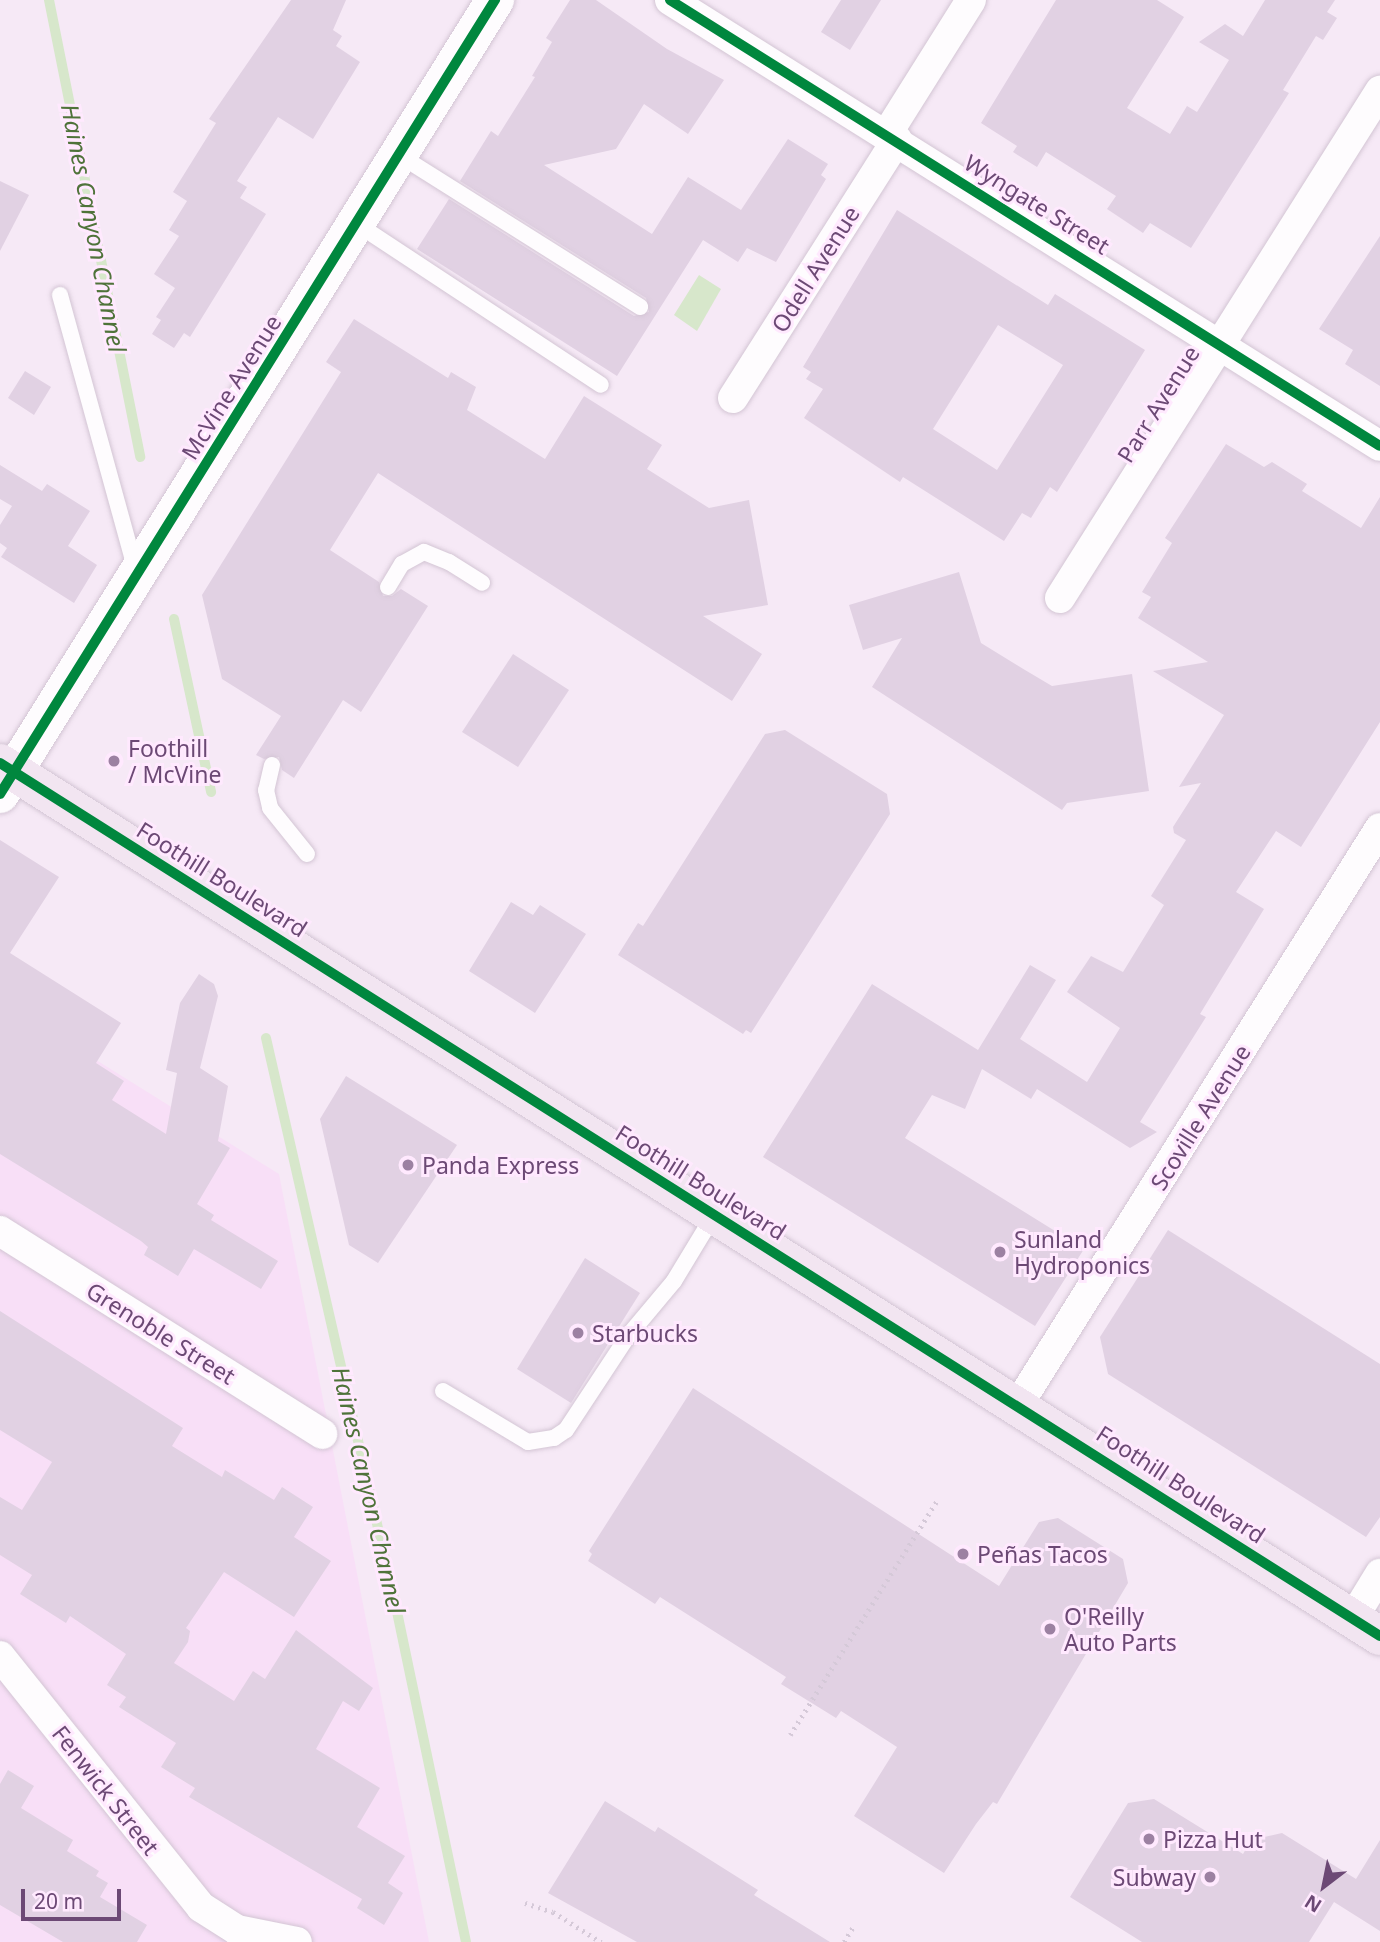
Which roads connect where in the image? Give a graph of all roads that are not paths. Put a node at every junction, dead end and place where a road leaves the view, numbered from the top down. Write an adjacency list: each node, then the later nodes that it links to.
1 (495, 0): 6 (street, McVine Avenue)
2 (670, 0): 5 (street, Wyngate Street)
3 (971, 0): 5 (street, Odell Avenue)
4 (1380, 91): 10 (street, Parr Avenue)
5 (892, 137): 10 (street, Wyngate Street); 12 (street, Odell Avenue)
6 (399, 155): 7 (street, McVine Avenue); 9 (lane)
7 (357, 224): 11 (lane); 14 (street, McVine Avenue)
8 (60, 296): 14 (lane)
9 (640, 307)
10 (1219, 345): 13 (street, Wyngate Street); 17 (street, Parr Avenue)
11 (601, 385)
12 (733, 398)
13 (1380, 446)
14 (138, 578): 19 (street, McVine Avenue)
15 (482, 583): 16 (lane)
16 (388, 587)
17 (1060, 598)
18 (272, 765): 21 (lane)
19 (5, 776): 22 (main road, Foothill Boulevard)
20 (1380, 828): 25 (street, Scoville Avenue)
21 (307, 854)
22 (714, 1215): 24 (lane); 25 (main road, Foothill Boulevard)
23 (0, 1231): 26 (street, Grenoble Street)
24 (443, 1391)
25 (1018, 1405): 28 (main road, Foothill Boulevard)
26 (322, 1434)
27 (1380, 1574): 28 (street)
28 (1366, 1627)
29 (0, 1656): 30 (street, Fenwick Street)
30 (297, 1942)

